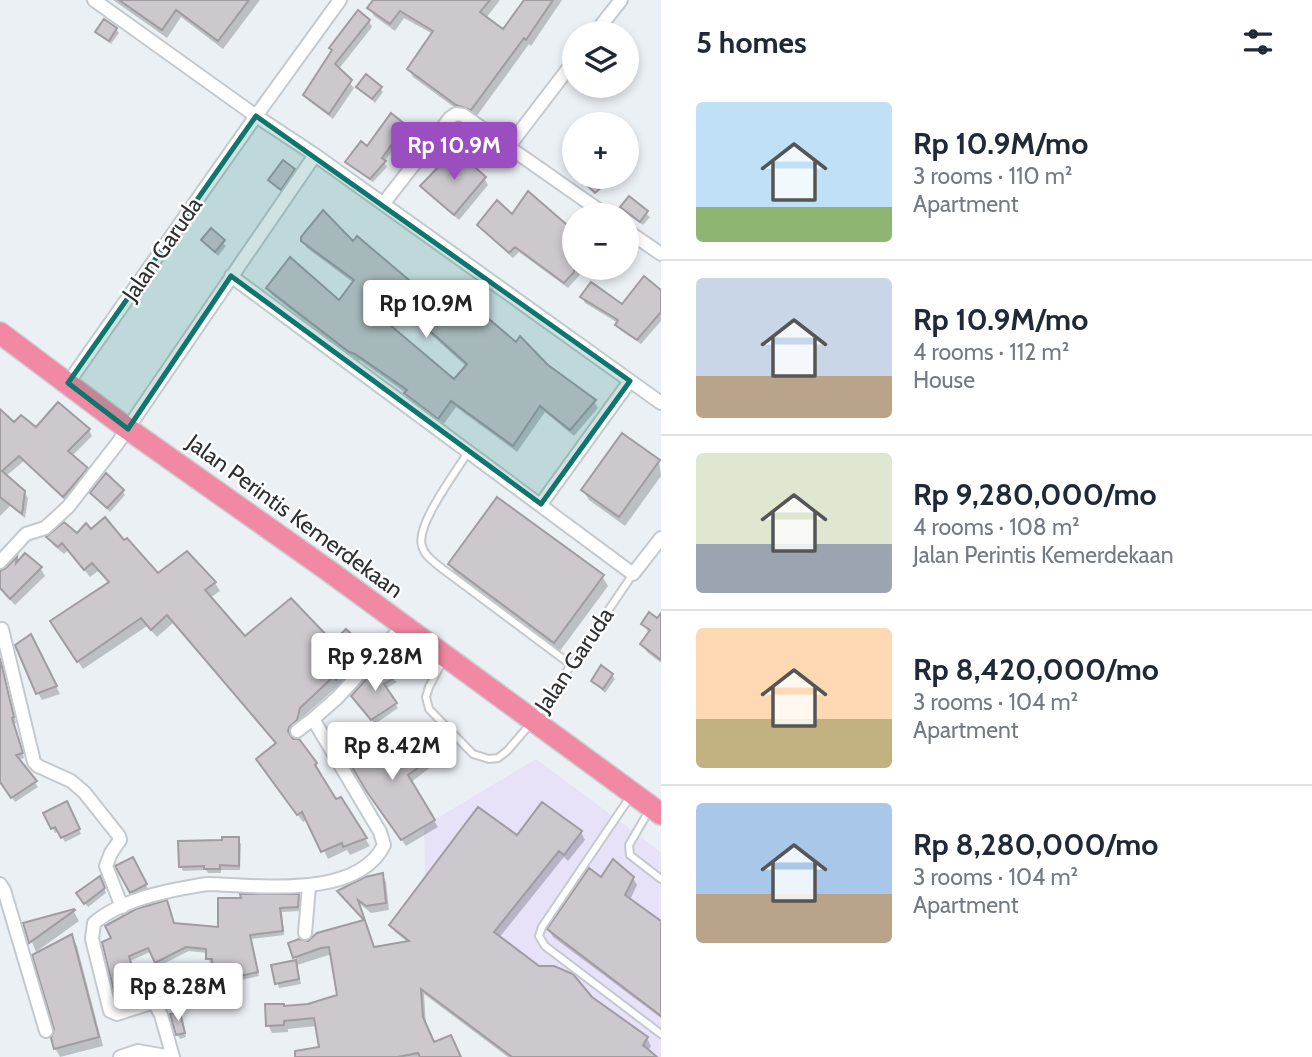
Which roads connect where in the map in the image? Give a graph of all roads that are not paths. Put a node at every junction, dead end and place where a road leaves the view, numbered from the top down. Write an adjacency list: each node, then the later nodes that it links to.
1 (94, 0): 6 (street)
2 (340, 0): 6 (street, Jalan Garuda)
3 (621, 0): 4 (street)
4 (604, 21)
5 (562, 77): 7 (street)
6 (256, 116): 8 (street); 16 (street, Jalan Garuda)
7 (509, 146): 9 (street); 10 (street)
8 (315, 155): 10 (street); 13 (street)
9 (589, 203)
10 (383, 204): 15 (street)
11 (639, 239): 12 (street)
12 (661, 254)
13 (230, 276): 18 (street); 19 (street)
14 (0, 333): 16 (highway, Jalan Perintis Kemerdekaan)
15 (630, 381): 17 (street); 20 (street)
16 (68, 383): 18 (highway, Jalan Perintis Kemerdekaan)
17 (661, 403)
18 (128, 429): 22 (street); 24 (highway, Jalan Perintis Kemerdekaan)
19 (468, 452): 20 (street); 27 (lane)
20 (541, 504): 23 (street)
21 (661, 538): 23 (street, Jalan Garuda)
22 (0, 562)
23 (633, 574): 27 (lane, Jalan Garuda)
24 (402, 626): 26 (highway, Jalan Perintis Kemerdekaan); 28 (street)
25 (2, 633): 36 (street)
26 (446, 656): 29 (highway, Jalan Perintis Kemerdekaan); 29 (lane, Jalan Garuda)
27 (570, 664): 29 (lane, Jalan Garuda)
28 (313, 719): 30 (street); 35 (street)
29 (533, 721): 31 (highway, Jalan Perintis Kemerdekaan)
30 (298, 731)
31 (633, 794): 32 (highway, Jalan Perintis Kemerdekaan); 39 (lane)
32 (656, 811): 33 (lane)
33 (661, 879)
34 (0, 884): 38 (street)
35 (309, 886): 36 (street); 37 (street)
36 (122, 907): 41 (street)
37 (305, 933)
38 (46, 1031)
39 (661, 1034)
40 (120, 1057): 41 (street)
41 (172, 1057)

